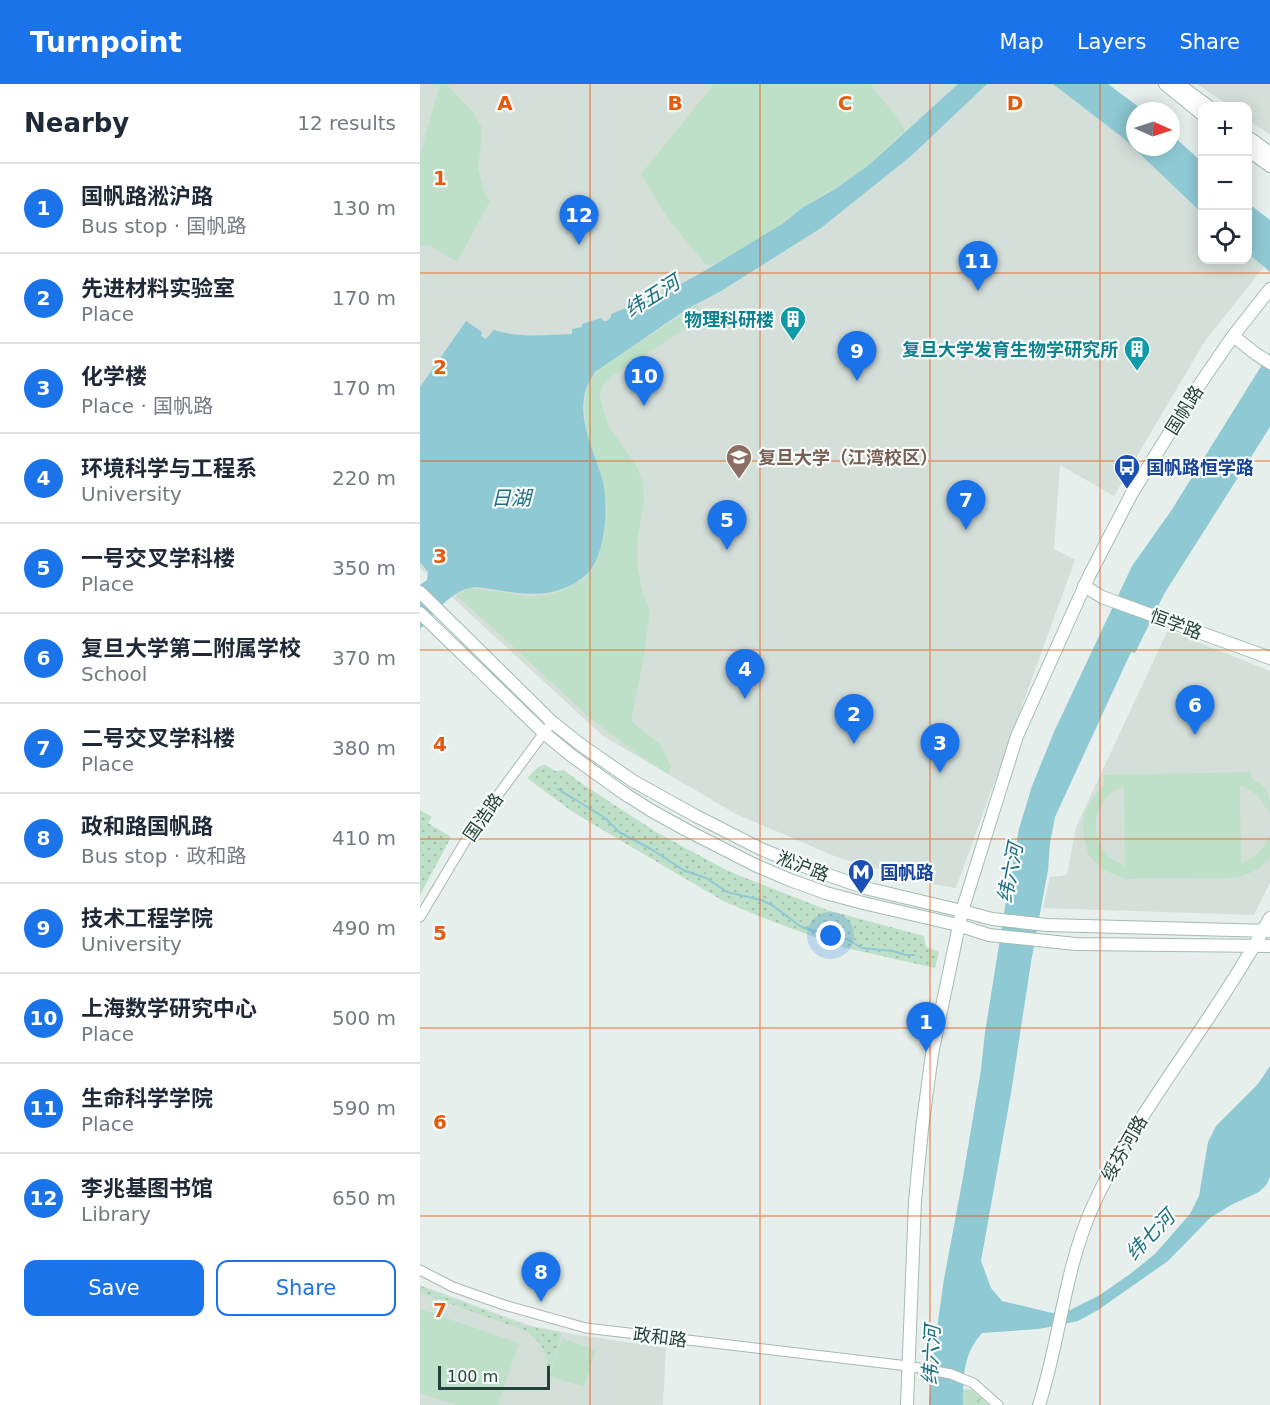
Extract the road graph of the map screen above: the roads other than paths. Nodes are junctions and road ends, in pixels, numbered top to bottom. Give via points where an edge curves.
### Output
1 (1165, 84) edge
2 (1178, 84) edge
3 (1203, 102) edge
4 (1198, 110) edge
5 (1252, 140) edge
6 (1252, 153) edge
7 (1270, 153) edge
8 (1270, 166) edge
9 (1270, 289) edge
10 (1233, 336) junction
11 (1268, 362) edge
12 (1084, 586) junction
13 (420, 592) edge
14 (420, 613) edge
15 (1270, 658) edge
16 (552, 722) junction
17 (544, 734) junction
18 (962, 910) junction
19 (420, 916) edge
20 (1270, 918) edge
21 (958, 925) junction
22 (1266, 931) edge
23 (1254, 945) junction
24 (1270, 946) edge
25 (420, 1270) edge
26 (908, 1366) junction
27 (907, 1405) edge
28 (998, 1405) edge
29 (1039, 1405) edge

1 - 4 main road
2 - 3 main road
5 - 7 main road
6 - 8 main road
9 - 10 main road, 国帆路
10 - 11 main road
10 - 12 main road, 国帆路 via 1132,493
12 - 15 main road, 恒学路 via 1102,597
12 - 18 main road, 国帆路 via 1017,736
13 - 16 main road, 淞沪路
14 - 17 main road, 淞沪路
16 - 17 street, 国浩路
16 - 18 main road, 淞沪路 via 633,781 761,849 865,888
17 - 19 street, 国浩路 via 472,830
17 - 21 main road, 淞沪路 via 643,805 755,865 826,893
18 - 21 main road, 国帆路
18 - 22 main road, 淞沪路 via 992,919 1047,925
20 - 22 main road, 绥芬河路
21 - 23 main road, 淞沪路 via 989,935 1077,944
21 - 26 main road, 国帆路 via 921,1129
22 - 23 main road, 绥芬河路
23 - 24 main road
23 - 29 main road, 绥芬河路 via 1110,1169 1080,1240
25 - 26 street, 政和路 via 504,1305 586,1328
26 - 27 main road, 国帆路
26 - 28 street, 政和路 via 951,1374 973,1383

